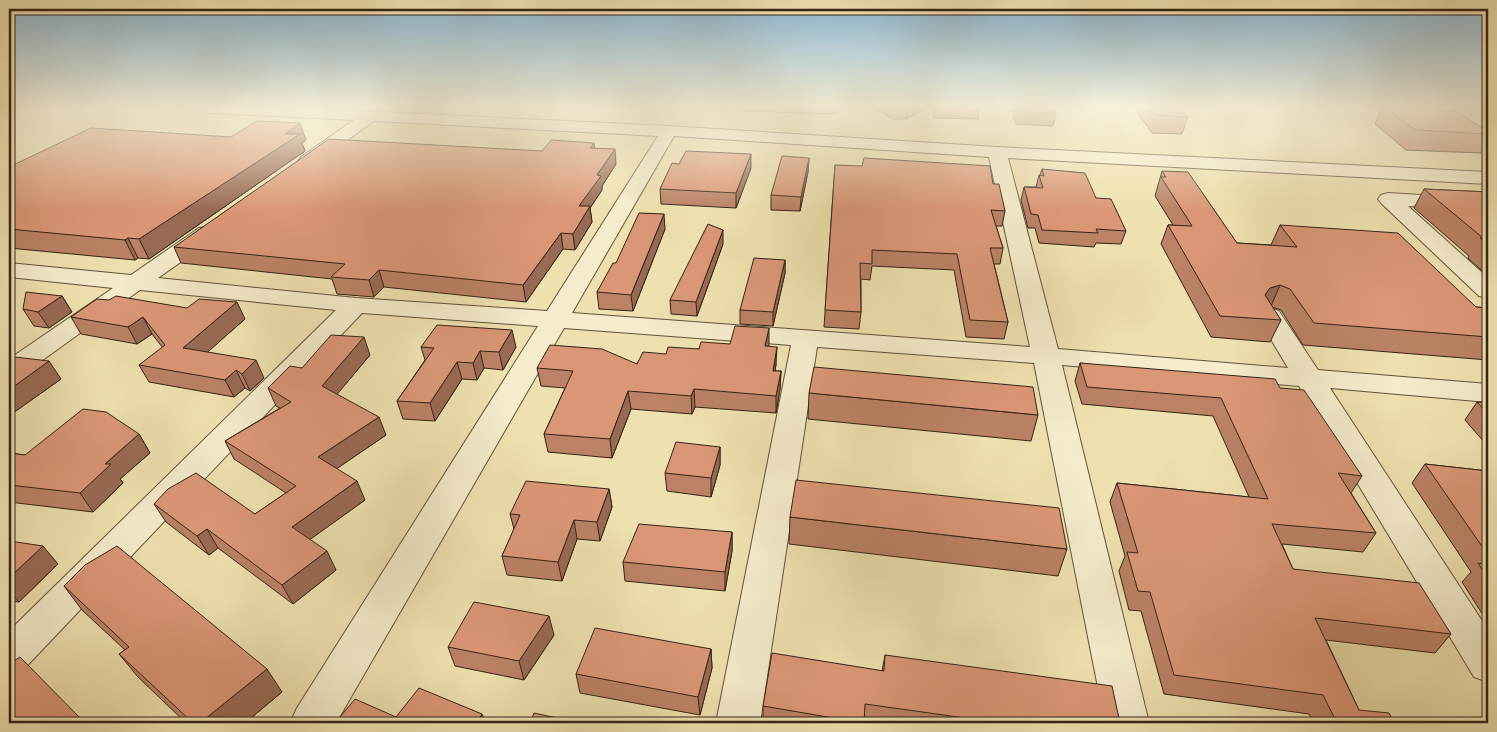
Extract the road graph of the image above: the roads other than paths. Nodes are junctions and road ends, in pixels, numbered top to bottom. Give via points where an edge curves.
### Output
1 (334, 142) edge
2 (662, 142) edge
3 (843, 142) edge
4 (997, 152) junction
5 (1344, 170) junction
6 (290, 174) edge
7 (1488, 178) edge
8 (1488, 204) edge
9 (225, 220) edge
10 (9, 270) edge
11 (136, 283) junction
12 (1488, 291) edge
13 (1488, 303) edge
14 (356, 305) junction
15 (1270, 316) edge
16 (555, 320) junction
17 (805, 339) junction
18 (1046, 356) junction
19 (9, 370) edge
20 (1308, 377) junction
21 (1488, 393) edge
22 (9, 657) edge
23 (1488, 664) edge
24 (312, 723) edge
25 (738, 723) edge
26 (1126, 723) edge

1 - 6 street
2 - 16 street
3 - 4 street
4 - 5 street
4 - 18 street
5 - 7 street
5 - 13 street
8 - 12 street via 1388,199
9 - 11 street
10 - 11 street
11 - 14 street
11 - 19 street
14 - 16 street
14 - 22 street
15 - 20 street
16 - 17 street
16 - 24 street
17 - 18 street
17 - 25 street
18 - 20 street
18 - 26 street
20 - 21 street
20 - 23 street

